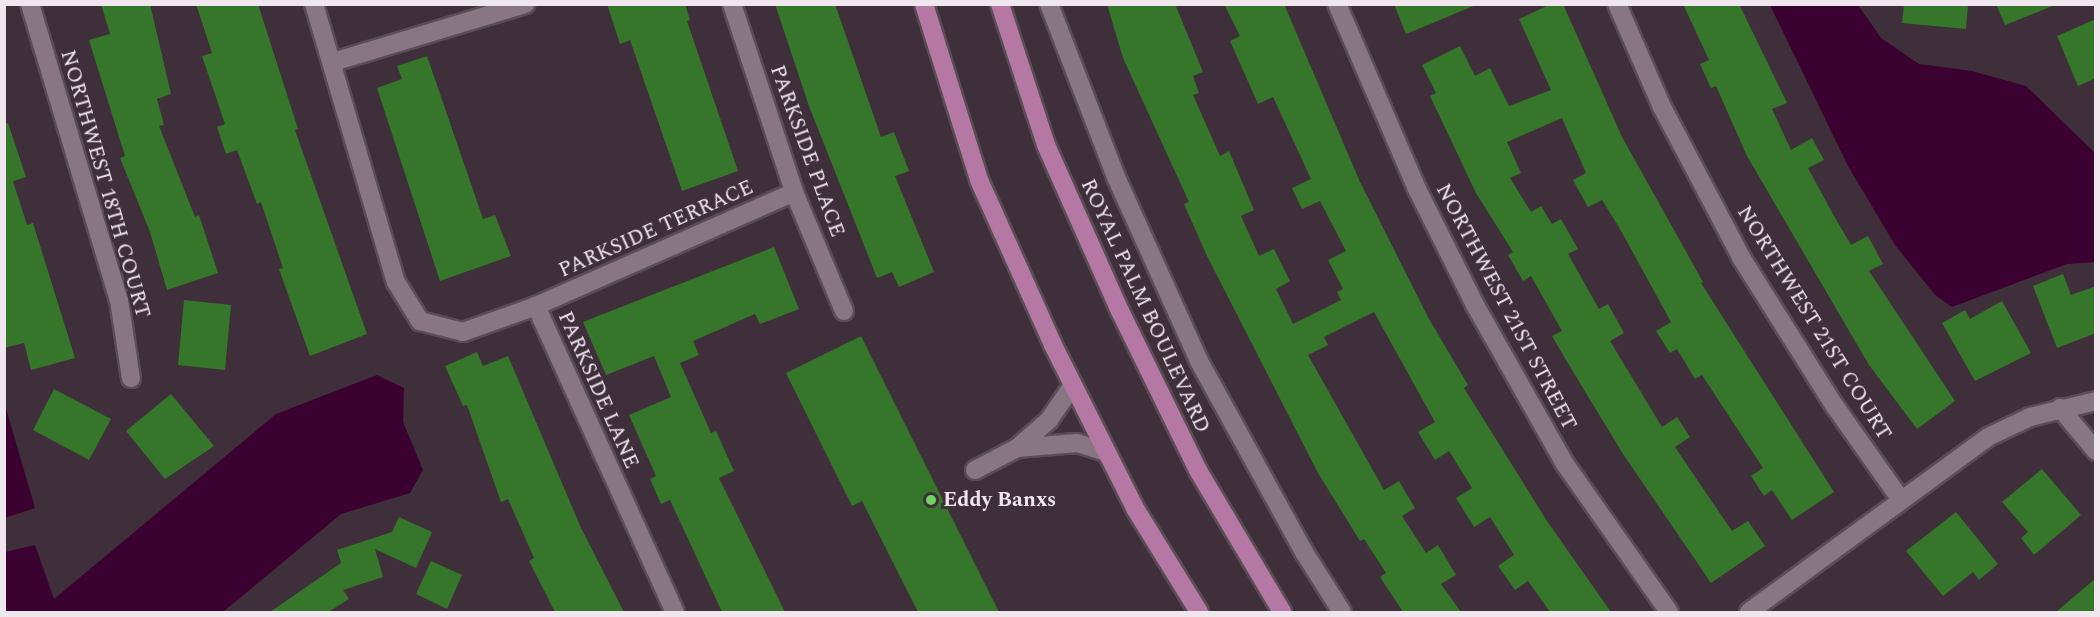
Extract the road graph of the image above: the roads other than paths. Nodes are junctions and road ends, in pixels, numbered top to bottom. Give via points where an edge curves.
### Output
1 (30, 4) edge
2 (314, 4) edge
3 (525, 4) edge
4 (732, 4) edge
5 (924, 4) edge
6 (1000, 4) edge
7 (1049, 4) edge
8 (1337, 4) edge
9 (1617, 4) edge
10 (333, 62) junction
11 (794, 192) junction
12 (536, 306) junction
13 (844, 311) dead end
14 (131, 378) dead end
15 (1073, 385) junction
16 (2096, 401) edge
17 (2060, 408) junction
18 (1017, 448) junction
19 (2096, 451) edge
20 (1107, 452) junction
21 (975, 470) dead end
22 (1901, 500) junction
23 (675, 612) edge
24 (1199, 612) edge
25 (1282, 612) edge
26 (1342, 612) edge
27 (1669, 612) edge
28 (1749, 612) edge

1 - 14 street, NORTHWEST 18TH COURT via 119,300
2 - 10 street, PARKSIDE LANE
3 - 10 street
4 - 11 street, PARKSIDE PLACE
5 - 15 main road via 979,180
6 - 25 main road, ROYAL PALM BOULEVARD via 1046,145 1120,311 1199,472
7 - 26 street via 1116,177 1199,361 1304,552
8 - 27 street, NORTHWEST 21ST STREET via 1417,189 1475,305 1565,464
9 - 22 street, NORTHWEST 21ST COURT via 1662,107 1743,259 1834,405
10 - 12 street, PARKSIDE LANE via 396,282 420,321 463,332
11 - 12 street, PARKSIDE TERRACE
11 - 13 street, PARKSIDE PLACE
12 - 23 street, PARKSIDE LANE
15 - 18 street via 1048,420
15 - 20 main road
16 - 17 street
17 - 19 street
17 - 22 street via 1988,437
18 - 20 street via 1077,443
18 - 21 street
20 - 24 main road via 1136,510
22 - 28 street

